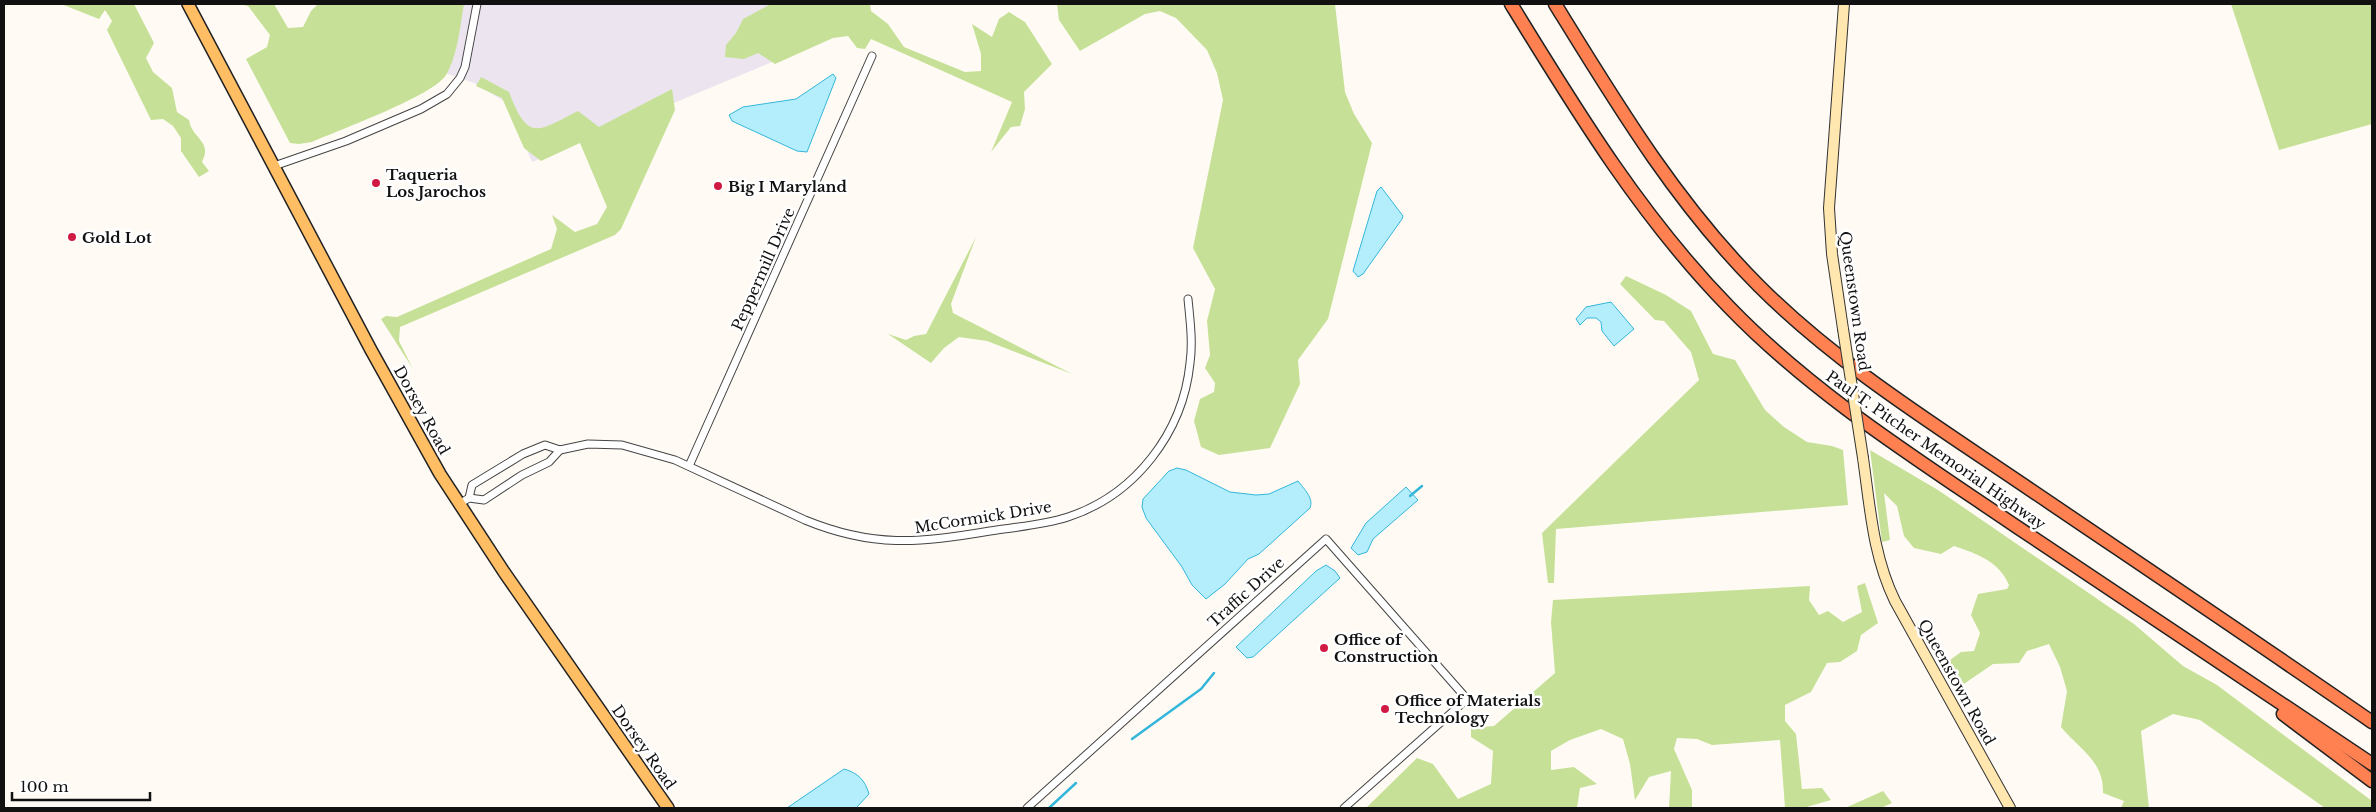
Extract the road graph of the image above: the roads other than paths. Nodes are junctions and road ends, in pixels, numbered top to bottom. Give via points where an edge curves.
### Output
1 (188, 4) edge
2 (477, 4) edge
3 (1511, 4) edge
4 (1555, 4) edge
5 (1844, 4) edge
6 (872, 56) dead end
7 (274, 166) junction
8 (1188, 299) dead end
9 (560, 450) junction
10 (689, 466) junction
11 (464, 501) junction
12 (2150, 616) junction
13 (2300, 672) junction
14 (2372, 717) edge
15 (2372, 722) edge
16 (2372, 764) edge
17 (2372, 781) edge
18 (668, 808) edge
19 (1027, 808) edge
20 (1344, 808) edge
21 (2010, 808) edge

1 - 7 main road, Dorsey Road
2 - 7 street via 466,66 447,94 421,109 346,141
3 - 12 highway, Paul T. Pitcher Memorial Highway via 1582,120 1626,184 1692,267 1748,326 1817,386 1871,427
4 - 13 highway, Paul T. Pitcher Memorial Highway via 1630,124 1690,208 1760,286 1805,328 1892,396
5 - 21 street, Queenstown Road, bridge via 1830,208 1832,254 1877,550 1884,577 1899,608
6 - 10 street, Peppermill Drive
7 - 11 main road, Dorsey Road via 391,388
8 - 10 street, McCormick Drive via 1192,348 1188,378 1165,439 1145,467 1119,490 1069,517 931,541 862,538 826,529
9 - 10 street, McCormick Drive via 588,444 622,446 658,454
9 - 11 street, McCormick Drive via 549,462 484,500
9 - 11 street, McCormick Drive via 545,445 523,454 472,485
11 - 18 main road, Dorsey Road
12 - 16 highway, Paul T. Pitcher Memorial Highway
12 - 17 highway
13 - 14 highway
13 - 15 highway, Paul T. Pitcher Memorial Highway
19 - 20 street, Traffic Drive via 1326,539 1467,699

